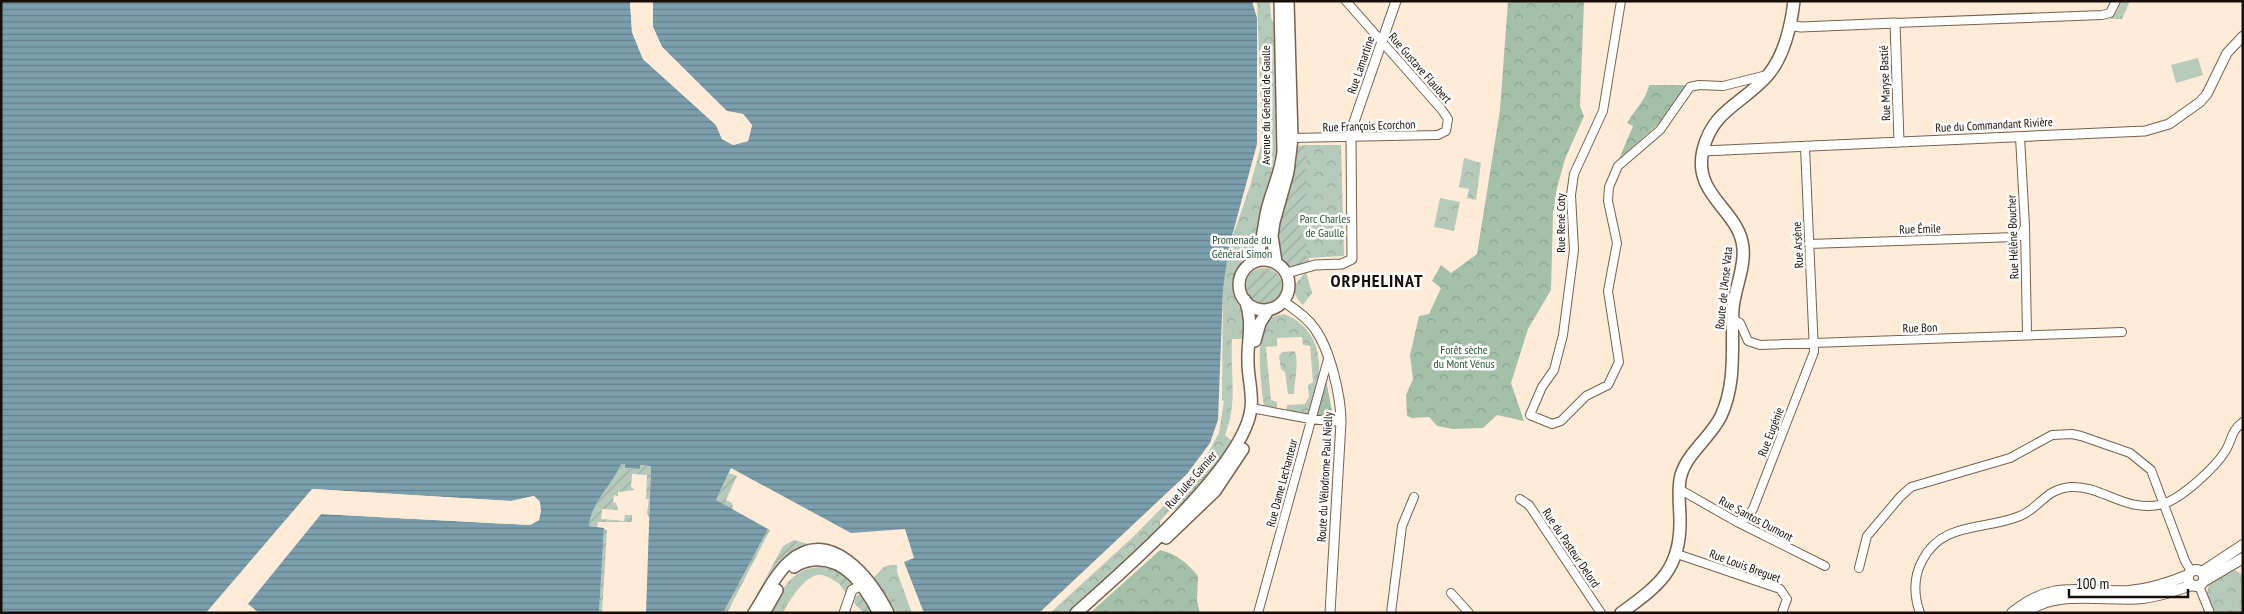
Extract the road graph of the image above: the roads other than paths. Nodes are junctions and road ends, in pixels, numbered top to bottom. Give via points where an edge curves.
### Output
1 (1346, 1) edge
2 (1396, 1) edge
3 (1621, 1) edge
4 (1794, 1) edge
5 (2116, 1) edge
6 (1286, 2) edge
7 (1895, 23) junction
8 (1789, 25) junction
9 (2243, 36) edge
10 (1383, 42) junction
11 (1768, 75) junction
12 (1446, 131) joint
13 (1292, 138) junction
14 (1351, 138) junction
15 (2020, 138) junction
16 (1899, 142) junction
17 (1805, 147) junction
18 (1702, 151) junction
19 (2025, 226) junction
20 (1809, 244) junction
21 (1276, 262) junction
22 (1252, 263) junction
23 (1287, 274) junction
24 (1245, 300) junction
25 (1283, 301) junction
26 (1269, 309) junction
27 (1733, 319) junction
28 (2122, 332) dead end
29 (2027, 335) junction
30 (1814, 343) junction
31 (1328, 359) junction
32 (1252, 411) junction
33 (1310, 419) junction
34 (1341, 422) junction
35 (2243, 422) edge
36 (1222, 468) junction
37 (1679, 489) junction
38 (1215, 491) junction
39 (1414, 497) dead end
40 (1520, 499) dead end
41 (2164, 504) junction
42 (1737, 522) junction
43 (2243, 545) edge
44 (1677, 554) junction
45 (2243, 558) edge
46 (1824, 566) dead end
47 (1858, 568) dead end
48 (2189, 573) junction
49 (2199, 581) junction
50 (865, 583) junction
51 (1451, 593) dead end
52 (883, 610) edge
53 (754, 613) edge
54 (764, 613) edge
55 (844, 613) edge
56 (1076, 613) edge
57 (1086, 613) edge
58 (1258, 613) edge
59 (1330, 613) edge
60 (1391, 613) edge
61 (1469, 613) edge
62 (1601, 613) edge
63 (1621, 613) edge
64 (1782, 613) edge
65 (1920, 613) edge
66 (2012, 613) edge
67 (2026, 613) edge
68 (2210, 613) edge

1 - 10 street, Rue Gustave Flaubert
2 - 10 street, Rue Lamartine
3 - 11 street, Rue René Coty via 1603,111 1574,174 1571,195 1574,250 1563,335 1554,370 1542,387 1530,415 1552,424 1561,421 1586,396 1608,385 1619,362 1608,291 1617,243 1608,202 1609,187 1618,166 1660,130 1690,87 1723,86
4 - 8 main road, Route de l'Anse Vata
5 - 7 street via 2110,13 2102,15
6 - 13 main road, Avenue du Général de Gaulle
6 - 22 main road, Avenue du Général de Gaulle via 1281,168 1266,215 1261,250
7 - 8 street
7 - 16 street, Rue Maryse Bastié
8 - 11 main road, Route de l'Anse Vata via 1782,51
9 - 15 street, Rue du Commandant Rivière via 2227,53 2203,98 2191,111 2169,124 2145,132
10 - 12 street, Rue Gustave Flaubert via 1442,110 1448,119
10 - 14 street, Rue Lamartine
11 - 18 main road, Route de l'Anse Vata via 1722,113 1709,131
12 - 14 street, Rue François Ecorchon via 1438,135
13 - 14 street, Rue François Ecorchon
13 - 21 main road, Avenue du Général de Gaulle via 1288,172 1272,236
14 - 23 street, Rue Lamartine via 1352,259 1342,264 1315,265
15 - 16 street, Rue du Commandant Rivière
15 - 19 street, Rue Hélène Boucher
16 - 17 street, Rue du Commandant Rivière
17 - 18 street, Rue du Commandant Rivière
17 - 20 street, Rue Arsène
18 - 27 main road, Route de l'Anse Vata via 1701,171 1710,194 1734,225 1743,248
19 - 20 street, Rue Émile via 2021,235 2016,237
19 - 29 street, Rue Hélène Boucher
20 - 30 street, Rue Arsène
21 - 22 main road
21 - 23 main road
22 - 24 main road via 1246,267 1240,280
23 - 25 main road via 1289,288
24 - 26 main road via 1255,308
24 - 32 main road, Rue Jules Garnier via 1250,313 1248,363
25 - 26 main road
25 - 31 street, Route du Vélodrome Paul Nielly via 1315,330
26 - 32 main road, Rue Jules Garnier via 1256,334 1254,360 1258,382
27 - 30 street, Rue Bon via 1740,323 1745,337 1755,345
27 - 37 main road, Route de l'Anse Vata via 1727,400 1710,435 1686,464
28 - 29 street, Rue Bon
29 - 30 street, Rue Bon
30 - 42 street, Rue Eugénie via 1813,356 1753,509 1746,518
31 - 33 street, Rue Dame Lechanteur
31 - 34 street, Route du Vélodrome Paul Nielly via 1340,401
32 - 33 street
32 - 36 main road, Rue Jules Garnier
32 - 38 main road, Rue Jules Garnier via 1243,440 1247,442
33 - 34 street
33 - 58 street, Rue Dame Lechanteur
34 - 59 street, Route du Vélodrome Paul Nielly
35 - 41 street via 2232,431 2226,450 2210,470
36 - 38 main road via 1221,476 1214,484
36 - 56 main road, Rue Jules Garnier via 1174,520
37 - 42 street, Rue Santos Dumont
37 - 44 main road, Route de l'Anse Vata
38 - 57 main road, Rue Jules Garnier
39 - 60 street via 1402,526
40 - 62 street, Rue du Pasteur Delord via 1529,505
41 - 47 street via 2151,470 2139,458 2081,436 2052,436 2010,458 1912,487 1867,536
41 - 48 street
41 - 65 street via 2132,505 2088,490 2073,487 2056,489 2022,515 1950,534 1928,548 1918,569 1915,589
42 - 46 street, Rue Santos Dumont
43 - 49 main road
44 - 63 main road, Route de l'Anse Vata via 1664,579
44 - 64 street, Rue Louis Breguet via 1780,589 1787,598
45 - 49 main road
48 - 49 main road via 2188,581
48 - 49 main road via 2196,569
48 - 66 main road via 2161,586 2128,591 2060,590 2035,596
49 - 67 main road via 2144,598 2054,600
49 - 68 street
50 - 52 main road
50 - 53 main road via 851,562 837,553 814,550 790,561
50 - 54 main road via 840,561 807,561 796,565 786,576
50 - 55 street via 852,590
51 - 61 street

